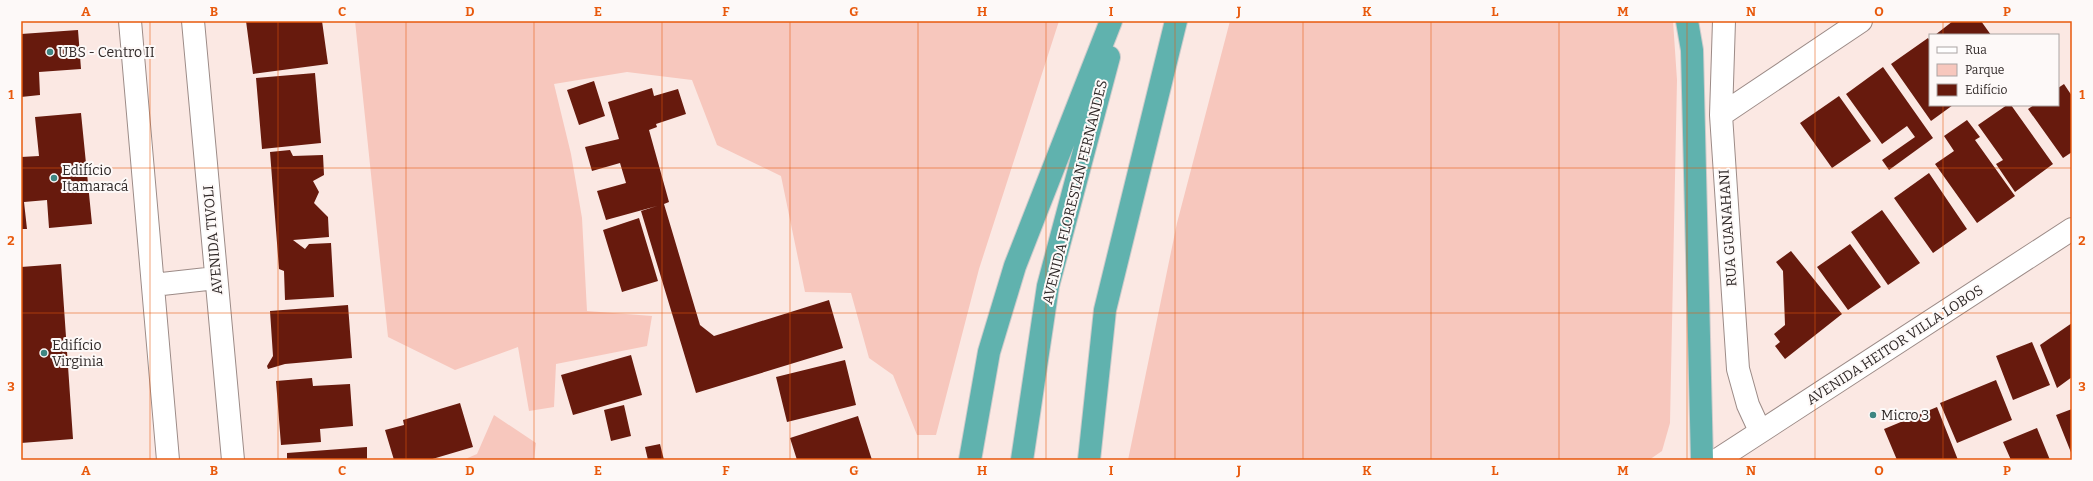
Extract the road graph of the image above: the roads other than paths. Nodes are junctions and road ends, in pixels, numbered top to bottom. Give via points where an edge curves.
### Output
1 (130, 21) edge
2 (193, 21) edge
3 (1111, 21) edge
4 (1119, 21) edge
5 (1687, 21) edge
6 (1724, 21) edge
7 (1861, 21) edge
8 (1176, 26) edge
9 (1721, 115) junction
10 (2072, 229) edge
11 (216, 278) junction
12 (153, 285) junction
13 (1760, 431) junction
14 (168, 460) edge
15 (233, 460) edge
16 (970, 460) edge
17 (1022, 460) edge
18 (1089, 460) edge
19 (1702, 460) edge
20 (1717, 460) edge

1 - 12 street
2 - 11 street, AVENIDA TIVOLI
3 - 16 highway via 1015,266 988,352
4 - 17 highway, AVENIDA FLORESTAN FERNANDES via 1048,286
5 - 19 highway via 1692,50
6 - 9 street, RUA GUANAHANI
7 - 9 street
8 - 18 highway via 1105,310
9 - 13 street, RUA GUANAHANI via 1738,369 1748,405
10 - 13 street, AVENIDA HEITOR VILLA LOBOS
11 - 12 street
11 - 15 street, AVENIDA TIVOLI
12 - 14 street
13 - 20 street, AVENIDA HEITOR VILLA LOBOS

